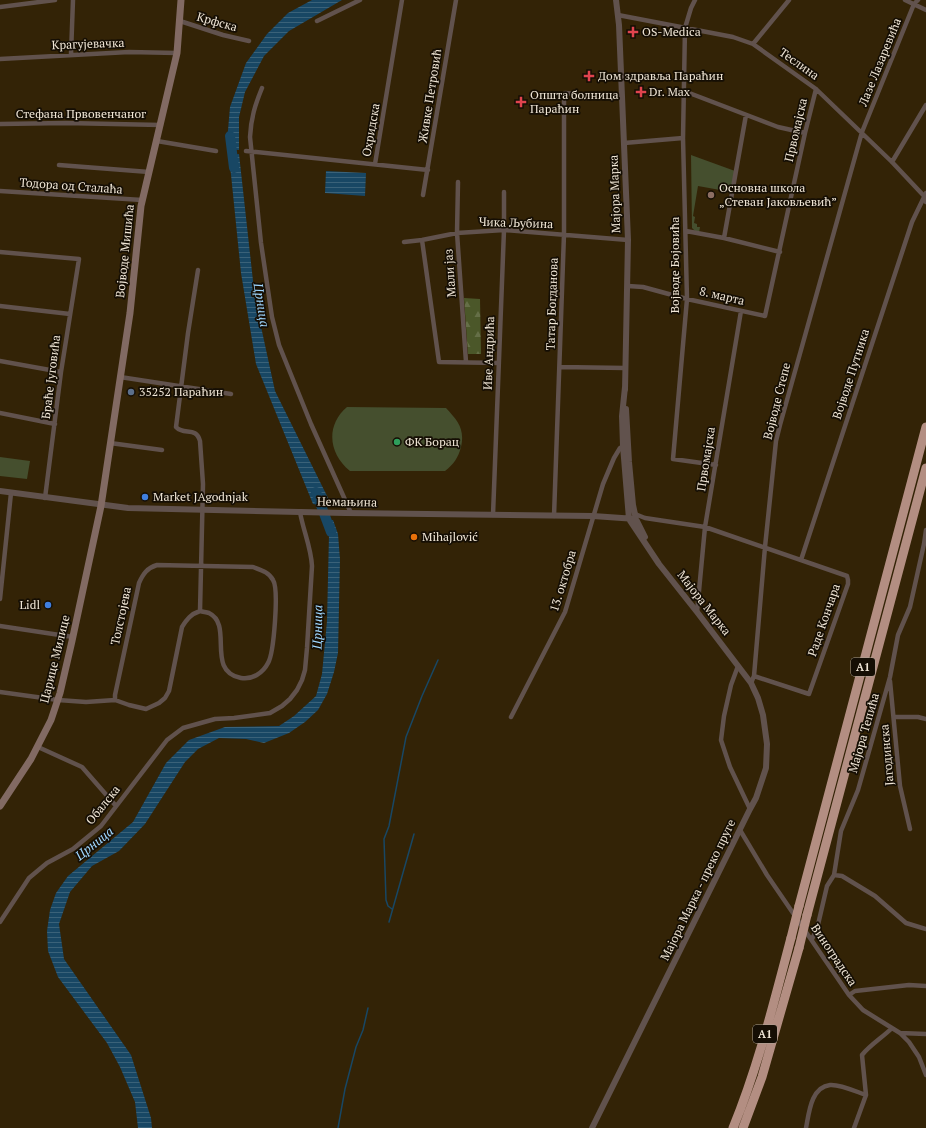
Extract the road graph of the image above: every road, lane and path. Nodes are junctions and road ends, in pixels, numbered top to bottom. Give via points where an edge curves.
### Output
1 (55, 0) edge
2 (73, 0) edge
3 (181, 0) edge
4 (360, 0) edge
5 (402, 0) edge
6 (456, 0) edge
7 (616, 0) edge
8 (695, 0) edge
9 (789, 0) edge
10 (905, 0) edge
11 (918, 0) edge
12 (914, 4) junction
13 (0, 7) edge
14 (926, 10) edge
15 (618, 15) junction
16 (180, 21) junction
17 (317, 21) dead end
18 (685, 28) junction
19 (249, 41) dead end
20 (753, 44) junction
21 (178, 53) junction
22 (70, 54) junction
23 (0, 59) edge
24 (262, 88) dead end
25 (816, 89) junction
26 (684, 91) junction
27 (622, 98) junction
28 (926, 105) edge
29 (746, 116) junction
30 (0, 124) edge
31 (161, 125) junction
32 (862, 132) junction
33 (805, 134) junction
34 (683, 138) junction
35 (157, 141) junction
36 (624, 143) junction
37 (216, 151) dead end
38 (249, 151) junction
39 (892, 162) junction
40 (59, 164) dead end
41 (376, 164) junction
42 (428, 170) junction
43 (149, 172) junction
44 (458, 182) dead end
45 (0, 191) edge
46 (504, 192) dead end
47 (423, 195) dead end
48 (925, 195) edge
49 (142, 200) junction
50 (926, 202) edge
51 (504, 230) junction
52 (686, 231) junction
53 (457, 233) junction
54 (564, 234) junction
55 (724, 238) junction
56 (422, 240) junction
57 (628, 240) junction
58 (404, 242) dead end
59 (0, 252) edge
60 (780, 252) junction
61 (198, 270) dead end
62 (628, 286) junction
63 (687, 299) junction
64 (0, 306) edge
65 (741, 311) junction
66 (70, 314) junction
67 (766, 316) joint
68 (0, 361) edge
69 (466, 362) junction
70 (499, 363) junction
71 (560, 367) junction
72 (625, 368) junction
73 (61, 372) junction
74 (120, 377) junction
75 (181, 386) junction
76 (625, 387) junction
77 (231, 394) dead end
78 (0, 413) edge
79 (56, 424) junction
80 (926, 427) edge
81 (110, 443) junction
82 (623, 446) junction
83 (162, 450) dead end
84 (716, 465) junction
85 (926, 468) edge
86 (0, 491) edge
87 (11, 493) junction
88 (45, 498) junction
89 (101, 506) junction
90 (203, 509) junction
91 (302, 512) junction
92 (348, 513) junction
93 (493, 515) junction
94 (554, 516) junction
95 (593, 516) junction
96 (632, 516) junction
97 (705, 526) junction
98 (926, 531) edge
99 (764, 547) junction
100 (801, 560) junction
101 (202, 565) junction
102 (0, 599) edge
103 (200, 611) junction
104 (697, 612) junction
105 (0, 626) edge
106 (73, 637) junction
107 (731, 656) joint
108 (738, 666) junction
109 (754, 676) junction
110 (890, 677) junction
111 (751, 683) junction
112 (0, 692) edge
113 (58, 700) junction
114 (115, 700) junction
115 (511, 717) dead end
116 (894, 717) junction
117 (926, 719) edge
118 (38, 747) junction
119 (0, 806) edge
120 (116, 806) junction
121 (750, 809) junction
122 (740, 830) junction
123 (910, 830) dead end
124 (834, 875) junction
125 (0, 922) edge
126 (926, 929) edge
127 (812, 939) junction
128 (926, 986) edge
129 (849, 995) junction
130 (892, 1028) junction
131 (900, 1033) junction
132 (926, 1034) edge
133 (926, 1075) edge
134 (866, 1095) junction
135 (592, 1128) edge
136 (733, 1128) edge
137 (743, 1128) edge
138 (806, 1128) edge
139 (854, 1128) edge

1 - 13 street
2 - 22 street
3 - 16 main road, Војводе Мишића
4 - 17 street
5 - 41 street, Охридска
6 - 42 street, Живке Петровић
7 - 15 street, Мајора Марка
8 - 18 street, Војводе Бојовића
9 - 20 street
10 - 12 street
11 - 12 street, Лазе Лазаревића
12 - 14 street
12 - 32 street, Лазе Лазаревића
15 - 18 street, Теслина
15 - 27 street, Мајора Марка
16 - 19 street, Крфска
16 - 21 main road, Војводе Мишића
18 - 20 street, Теслина via 733,37
18 - 26 street, Војводе Бојовића
20 - 25 street, Теслина
21 - 22 street, Крагујевачка
21 - 31 main road, Војводе Мишића
22 - 23 street, Крагујевачка
24 - 38 street via 254,108
25 - 32 street, Теслина
25 - 33 street, Првомајска
26 - 29 street
26 - 34 street, Војводе Бојовића
27 - 36 street, Мајора Марка
27 - 54 street, Татар Богданова via 565,93
28 - 39 street
29 - 33 street
29 - 55 street
30 - 31 street, Стефана Првовенчаног
31 - 35 main road, Војводе Мишића
32 - 39 street, Теслина
32 - 99 street, Војводе Степе via 776,441
33 - 60 street, Првомајска
34 - 36 street
34 - 52 street, Војводе Бојовића
35 - 37 street
35 - 43 main road, Војводе Мишића
36 - 57 street, Мајора Марка
38 - 41 street, Охридска
38 - 92 street via 272,317 279,344
39 - 48 street, Теслина
40 - 43 street
41 - 42 street
42 - 47 street, Живке Петровић
43 - 49 main road, Војводе Мишића
44 - 53 street, Мали јаз
45 - 49 street, Тодора од Сталаћа
46 - 51 street, Иве Андрића
48 - 50 street, Теслина
48 - 100 street, Војводе Путника via 912,222
49 - 74 main road, Војводе Мишића via 130,313
51 - 53 street, Чика Љубина
51 - 54 street, Чика Љубина
51 - 70 street, Иве Андрића
52 - 55 street
52 - 63 street, Војводе Бојовића
53 - 56 street, Чика Љубина
53 - 69 street, Мали јаз
54 - 57 street, Чика Љубина
54 - 71 street, Татар Богданова
55 - 60 street
56 - 58 street, Чика Љубина
56 - 69 street via 438,360 441,363
57 - 62 street, Мајора Марка
59 - 66 street, Браће Југовића via 79,259
60 - 67 street, Првомајска
61 - 75 street
62 - 63 street, 8. марта via 643,286
62 - 72 street, Мајора Марка
63 - 65 street, 8. марта
63 - 84 street, Војводе Бојовића via 673,459
64 - 66 street
65 - 67 street, 8. марта
65 - 84 street, Првомајска
66 - 73 street, Браће Југовића
68 - 73 street
69 - 70 street
70 - 93 street, Иве Андрића
71 - 72 street
71 - 94 street, Татар Богданова
72 - 76 street, Мајора Марка
73 - 79 street, Браће Југовића
74 - 75 street
74 - 81 main road, Војводе Мишића
75 - 77 street
75 - 90 street via 176,427 199,435
76 - 82 street, Мајора Марка via 622,416
76 - 96 street, Мајора Марка
78 - 79 street
79 - 88 street, Браће Југовића
80 - 136 highway, A1, bridge via 764,1038
81 - 83 street
81 - 89 main road, Војводе Мишића
82 - 95 street, 13. октобра via 614,458
82 - 96 street, Мајора Марка
84 - 97 street, Првомајска
85 - 137 highway, A1, bridge via 799,948 762,1077
86 - 87 street, Немањина
87 - 88 street, Немањина
87 - 102 street
88 - 89 street, Немањина
89 - 90 street, Немањина
89 - 106 main road, Царице Милице
90 - 91 street, Немањина
90 - 101 street
91 - 92 street, Немањина
91 - 120 street, Обалска via 312,566 305,670 297,690 282,706 270,713 215,719 183,728 167,740
92 - 93 street, Немањина
93 - 94 street, Немањина
94 - 95 street, Немањина
95 - 96 street, Немањина
95 - 115 street, 13. октобра via 564,612
96 - 97 street
96 - 104 street, Мајора Марка via 659,564
97 - 99 street
97 - 104 street, Првомајска
98 - 110 street, Мајора Тепића via 910,607 898,636
99 - 100 street
99 - 109 street, Војводе Степе
100 - 109 street, Раде Кончара via 847,576 848,580 809,694
101 - 103 street
101 - 103 street, Толстојева via 253,567 269,574 274,581 276,599 269,663 253,677 233,676 223,664 220,652 220,626 209,613
101 - 114 street, Толстојева via 157,565 142,575
103 - 114 street via 186,619 182,627 169,691 165,698 146,709
104 - 107 street, Мајора Марка
105 - 106 street
106 - 113 main road, Царице Милице
107 - 108 street, Мајора Марка - преко пруге
108 - 111 street, Мајора Марка - преко пруге
108 - 121 street via 730,685 721,740 730,767
109 - 111 street, Војводе Степе
110 - 116 street, Јагодинска
110 - 124 street, Мајора Тепића via 858,790 841,831
111 - 121 street, Мајора Марка - преко пруге via 763,715 768,744 766,768
112 - 113 street
113 - 114 street
113 - 118 main road, Царице Милице
116 - 117 street
116 - 123 street, Јагодинска via 900,786
118 - 119 main road, Царице Милице
118 - 120 street via 82,767
120 - 125 street, Обалска via 95,831 73,849 46,863 29,878
121 - 122 street, Мајора Марка - преко пруге
122 - 127 street, Виноградска
122 - 135 street, Мајора Марка - преко пруге
124 - 126 street via 842,876 875,896 906,923
124 - 127 street, Мајора Тепића via 827,886
127 - 129 street, Виноградска
128 - 129 street via 909,985 855,991
129 - 130 street, Виноградска via 863,1010
130 - 131 street, Виноградска
130 - 134 street via 862,1055
131 - 132 street
131 - 133 street, Виноградска via 919,1057
134 - 138 street via 830,1085 823,1088 815,1094
134 - 139 street

